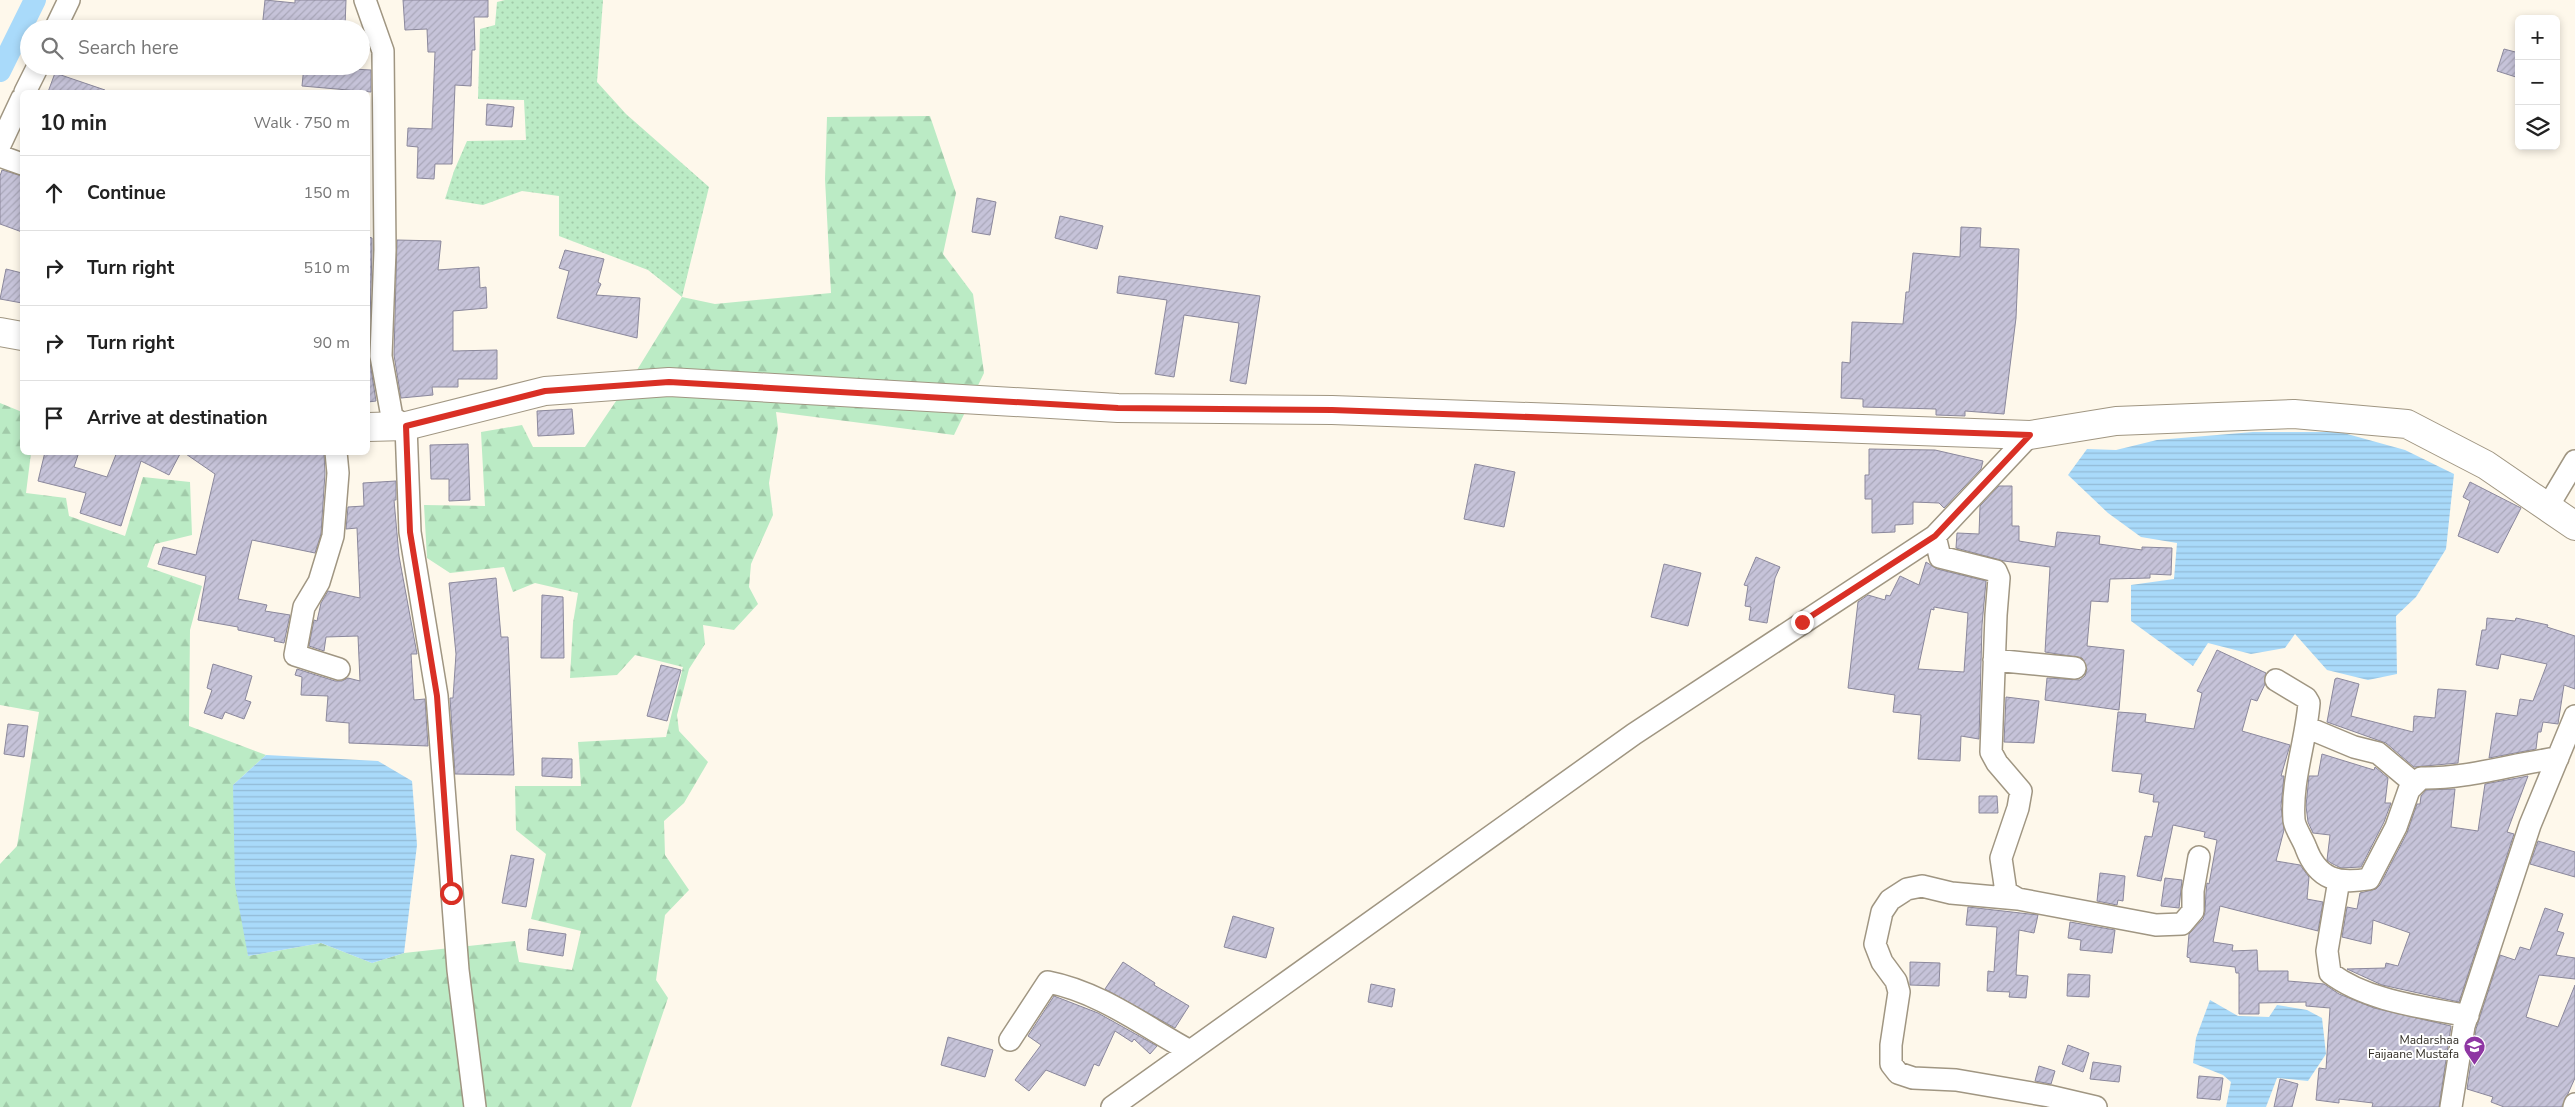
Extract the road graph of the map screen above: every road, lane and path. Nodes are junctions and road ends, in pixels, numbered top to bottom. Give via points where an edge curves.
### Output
1 (69, 0) edge
2 (365, 0) edge
3 (60, 20) edge
4 (34, 75) edge
5 (26, 90) edge
6 (20, 102) edge
7 (0, 145) edge
8 (0, 156) edge
9 (20, 163) edge
10 (0, 332) edge
11 (20, 336) edge
12 (370, 426) edge
13 (406, 426) junction
14 (2030, 435) junction
15 (336, 455) edge
16 (2575, 461) edge
17 (2548, 508) junction
18 (2575, 526) edge
19 (1935, 536) junction
20 (1994, 660) junction
21 (2075, 668) dead end
22 (339, 669) dead end
23 (2276, 680) dead end
24 (2575, 716) edge
25 (2306, 727) junction
26 (2558, 758) junction
27 (2415, 784) junction
28 (2199, 857) dead end
29 (2339, 880) junction
30 (2018, 898) junction
31 (2468, 1016) junction
32 (1010, 1040) dead end
33 (1190, 1051) junction
34 (475, 1107) edge
35 (1112, 1107) edge
36 (2096, 1107) edge
37 (2451, 1107) edge

1 - 3 street
2 - 13 street via 383,51 385,250 381,356 392,417
4 - 5 street
6 - 7 street
8 - 9 street
10 - 11 main road
12 - 13 main road
13 - 14 main road via 545,391 669,382 1118,408 1342,410
13 - 34 street via 410,532 437,696 458,970
14 - 17 main road via 2116,421 2294,414 2407,424 2486,465
14 - 19 street
15 - 22 street via 333,536 319,582 304,607 295,654
16 - 17 street
17 - 18 main road
19 - 20 street via 1940,556 1996,571 1999,578
19 - 33 street via 1634,734
20 - 21 street
20 - 30 street via 1991,752 2020,792 2018,808 2001,858 2006,892
23 - 25 street via 2306,698 2309,703
24 - 26 street
25 - 27 street via 2378,753
25 - 29 street via 2294,822 2312,865
26 - 27 street via 2522,762 2456,777 2421,778
26 - 31 street via 2530,825
27 - 29 street via 2409,790 2396,827 2369,879 2347,883
28 - 30 street via 2193,911 2182,924 2156,925
29 - 31 street via 2327,952 2330,973 2345,984 2384,997
30 - 36 street via 1951,894 1922,886 1907,889 1890,900 1882,912 1875,944 1899,992 1891,1064 1898,1073 1913,1078 1956,1080
31 - 37 street
32 - 33 street via 1048,982 1102,999
33 - 35 street

